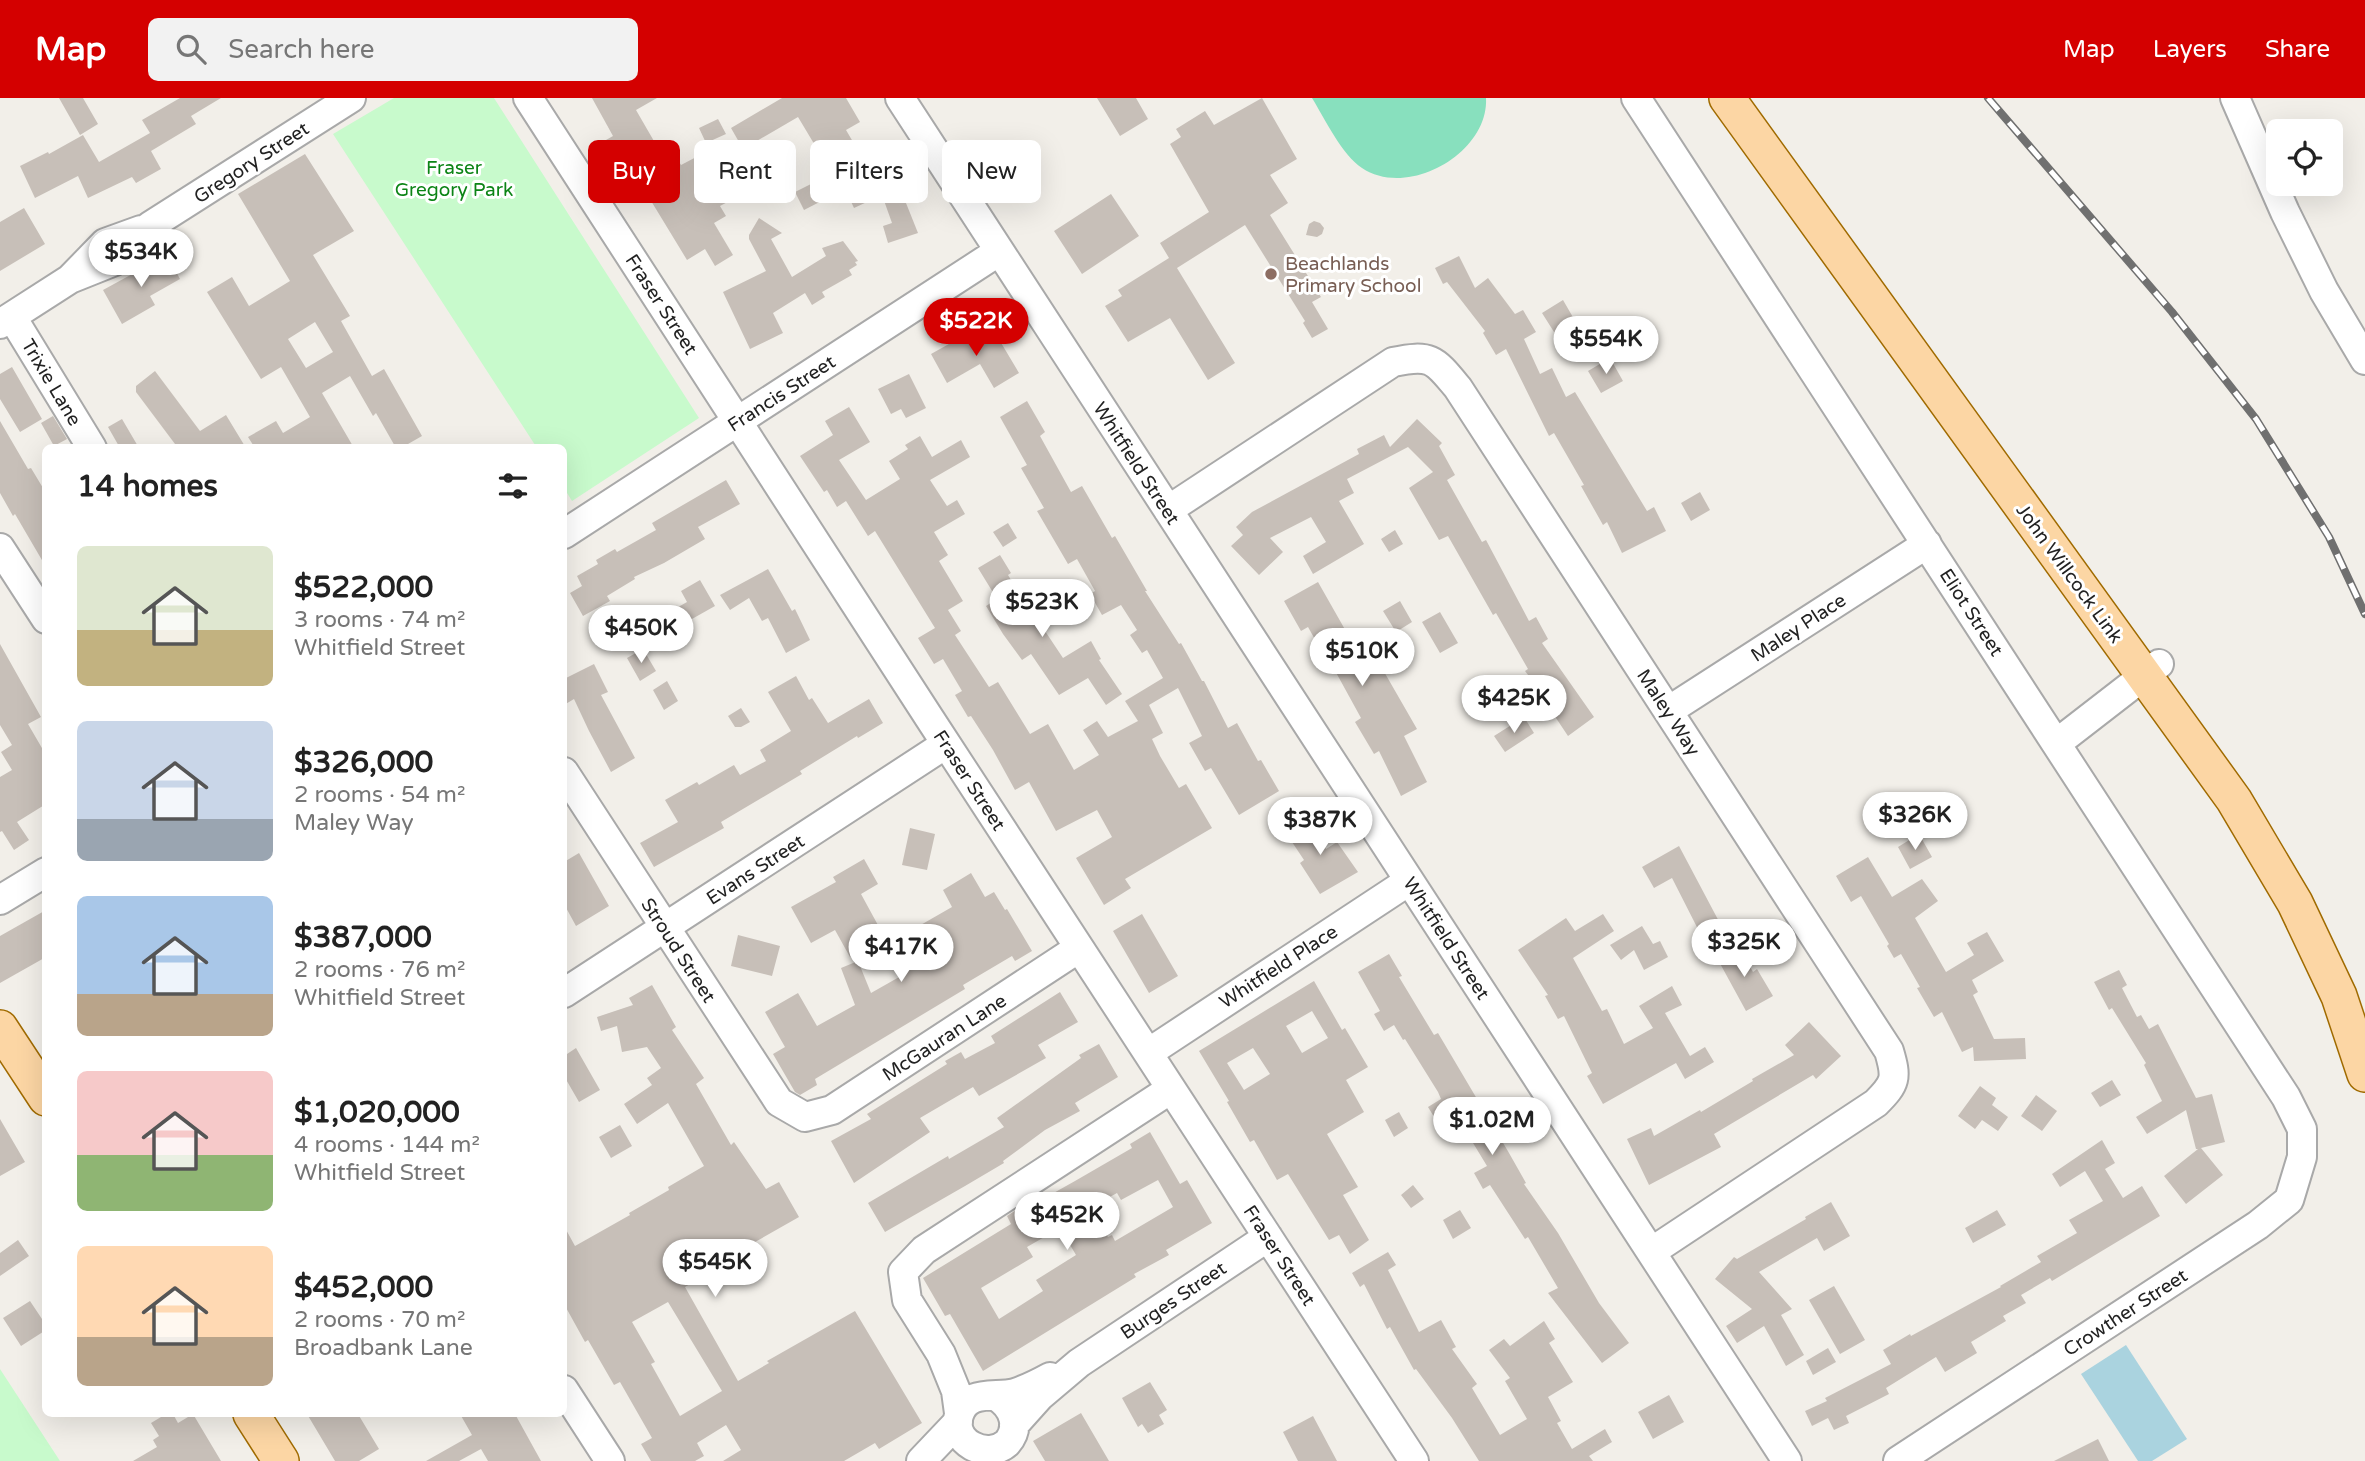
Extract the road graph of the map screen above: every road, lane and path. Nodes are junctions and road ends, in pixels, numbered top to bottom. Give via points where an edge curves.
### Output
1 (351, 98) edge
2 (528, 98) edge
3 (900, 98) edge
4 (1636, 98) edge
5 (1727, 98) edge
6 (1739, 98) edge
7 (2235, 98) edge
8 (998, 252) junction
9 (6, 321) edge
10 (2365, 360) edge
11 (737, 421) junction
12 (89, 444) edge
13 (1168, 510) junction
14 (567, 532) edge
15 (1927, 544) junction
16 (0, 548) edge
17 (42, 613) edge
18 (2152, 670) junction
19 (1668, 711) junction
20 (2057, 743) junction
21 (946, 744) junction
22 (567, 777) edge
23 (42, 875) edge
24 (1409, 881) junction
25 (1, 901) edge
26 (665, 928) junction
27 (1079, 948) junction
28 (567, 991) edge
29 (2365, 1025) edge
30 (0, 1028) edge
31 (1148, 1053) junction
32 (2365, 1074) edge
33 (1171, 1089) junction
34 (42, 1092) edge
35 (805, 1117) joint
36 (2302, 1129) joint
37 (1268, 1237) junction
38 (1651, 1252) junction
39 (941, 1354) junction
40 (1079, 1363) junction
41 (567, 1395) edge
42 (992, 1396) junction
43 (253, 1417) edge
44 (958, 1418) junction
45 (1013, 1429) junction
46 (986, 1454) edge
47 (281, 1461) edge
48 (610, 1461) edge
49 (921, 1461) edge
50 (932, 1461) edge
51 (1019, 1461) edge
52 (1414, 1461) edge
53 (1787, 1461) edge
54 (1898, 1461) edge

1 - 9 street, Gregory Street via 150,226 105,243 70,279
2 - 11 street, Fraser Street
3 - 8 street, Whitfield Street
4 - 15 street, Eliot Street
5 - 18 main road, John Willcock Link
6 - 18 main road, John Willcock Link via 1911,337 2034,492
7 - 10 street via 2324,291
8 - 11 street, Francis Street
8 - 13 street, Whitfield Street
9 - 12 street, Trixie Lane
11 - 14 street, Francis Street
11 - 21 street, Fraser Street
13 - 19 street, Maley Way via 1393,362 1419,357 1438,364
13 - 24 street, Whitfield Street
15 - 19 street, Maley Place
15 - 20 street, Eliot Street
16 - 17 street
18 - 20 street
18 - 29 main road, John Willcock Link via 2246,788 2331,940
18 - 32 main road, John Willcock Link via 2295,903 2339,996
19 - 38 street, Maley Way via 1889,1051 1896,1072 1892,1087 1876,1103
20 - 36 street, Eliot Street via 2286,1097
21 - 26 street, Evans Street
21 - 27 street, Fraser Street
22 - 26 street, Stroud Street
23 - 25 street
24 - 31 street, Whitfield Place
24 - 38 street, Whitfield Street
26 - 28 street, Evans Street
26 - 35 street, Stroud Street via 779,1102
27 - 31 street, Fraser Street
27 - 35 street, McGauran Lane via 832,1110
30 - 34 main road
31 - 33 street, Fraser Street
33 - 37 street, Fraser Street
33 - 39 street via 924,1250 903,1272 907,1300
36 - 54 street, Crowther Street via 2302,1157 2289,1200 2258,1225
37 - 40 street, Burges Street
37 - 52 street, Fraser Street
38 - 53 street, Whitfield Street
39 - 42 street
39 - 44 street via 956,1391
40 - 42 street, Burges Street via 1034,1386
40 - 45 street, Burges Street via 1040,1396
41 - 48 street
42 - 44 street via 970,1399
42 - 45 street via 1010,1409
43 - 47 main road
44 - 46 street via 962,1439
44 - 49 street
45 - 46 street via 1002,1447
45 - 51 street
46 - 50 street via 955,1453

